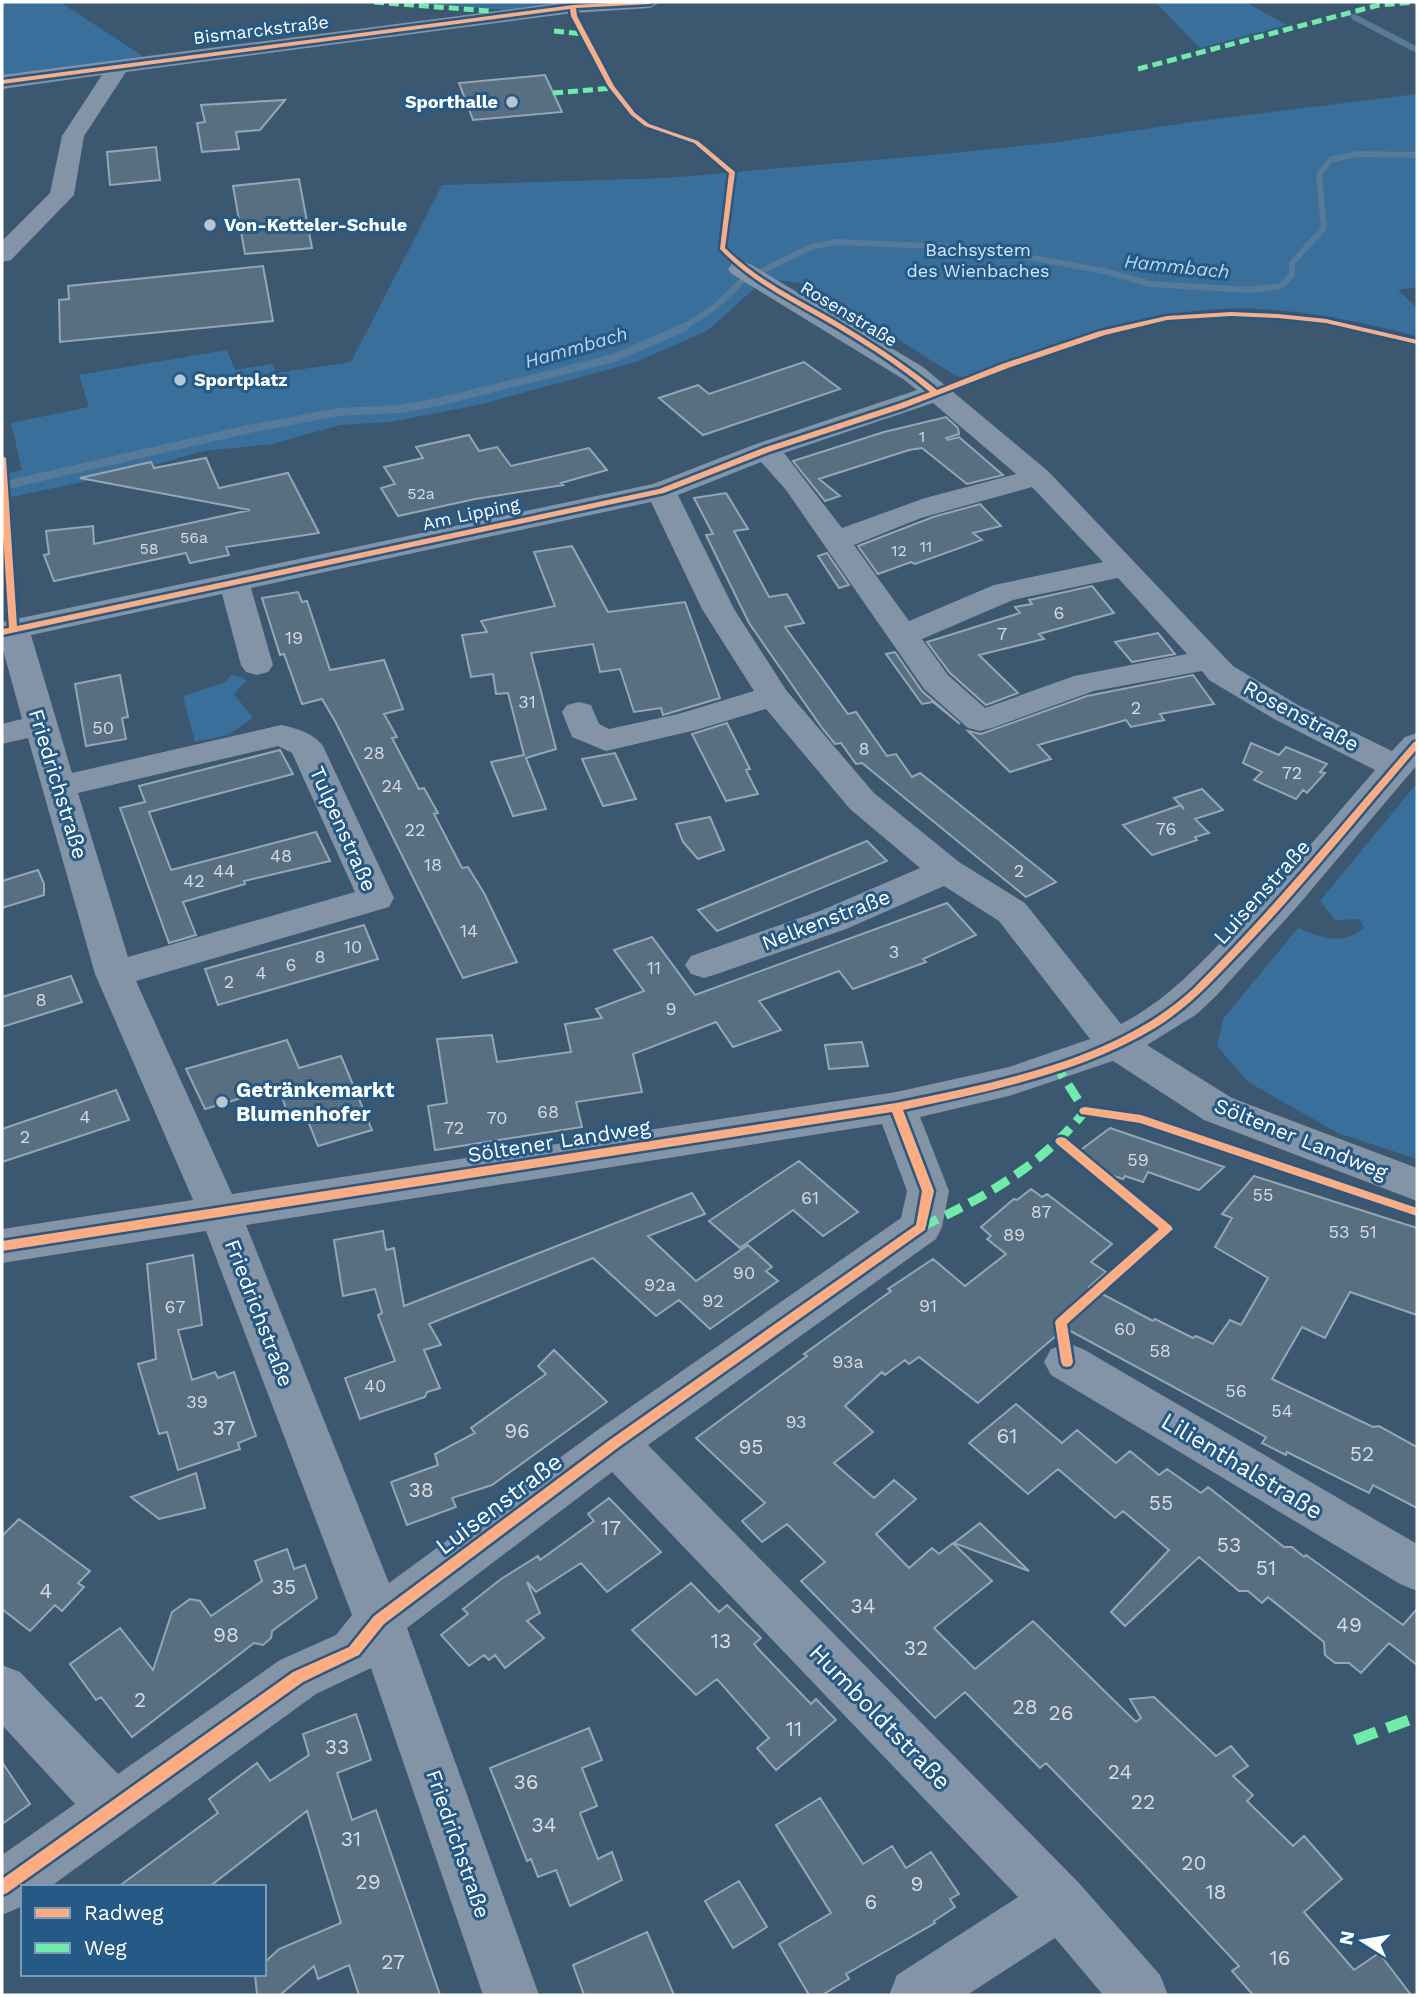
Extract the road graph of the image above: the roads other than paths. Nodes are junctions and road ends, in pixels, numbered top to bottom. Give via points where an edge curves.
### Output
1 (650, 2) edge
2 (119, 66) junction
3 (2, 82) edge
4 (2, 255) edge
5 (741, 269) dead end
6 (936, 393) junction
7 (766, 450) junction
8 (1038, 477) junction
9 (661, 491) junction
10 (837, 541) junction
11 (1125, 567) junction
12 (234, 582) junction
13 (7, 631) edge
14 (902, 636) junction
15 (1209, 660) junction
16 (257, 665) dead end
17 (773, 696) junction
18 (579, 712) dead end
19 (39, 725) junction
20 (2, 734) edge
21 (1407, 755) edge
22 (59, 787) junction
23 (946, 871) junction
24 (704, 965) dead end
25 (114, 974) junction
26 (1115, 1044) junction
27 (896, 1108) junction
28 (1417, 1185) edge
29 (220, 1213) junction
30 (2, 1246) edge
31 (1068, 1362) dead end
32 (615, 1443) junction
33 (1417, 1569) edge
34 (379, 1620) junction
35 (2, 1689) edge
36 (113, 1807) junction
37 (2, 1888) edge
38 (1060, 1902) junction
39 (511, 1995) edge
40 (917, 1995) edge
41 (1140, 1995) edge

1 - 2 street, Bismarckstraße via 573,7
2 - 3 street, Bismarckstraße
2 - 4 street via 73,136 62,195
5 - 6 street, Rosenstraße via 902,366
6 - 7 street, Am Lipping
6 - 8 street, Rosenstraße
7 - 9 street, Am Lipping
7 - 10 street
8 - 10 street via 926,506
8 - 11 street, Rosenstraße
9 - 12 street, Am Lipping
9 - 17 street via 718,609
10 - 14 street
11 - 14 street via 1005,592
11 - 15 street, Rosenstraße
12 - 13 street, Am Lipping
12 - 16 street
13 - 19 street, Friedrichstraße
14 - 15 street via 936,682 980,721 1086,683
15 - 21 street, Rosenstraße via 1221,673 1286,712
17 - 18 street via 606,740 584,730
17 - 23 street via 862,801
19 - 20 street
19 - 22 street, Friedrichstraße
21 - 26 street, Luisenstraße via 1273,913 1184,1004
22 - 25 street, Friedrichstraße
22 - 25 street, Tulpenstraße via 281,735 306,746 376,898
23 - 24 street, Nelkenstraße via 834,920
23 - 26 street via 1012,912
25 - 29 street, Friedrichstraße
26 - 27 street, Söltener Landweg via 1057,1067
26 - 28 street, Söltener Landweg via 1218,1109
27 - 29 street, Söltener Landweg
27 - 32 street, Luisenstraße via 928,1191 921,1227
29 - 30 street, Söltener Landweg
29 - 34 street, Friedrichstraße
31 - 33 street, Lilienthalstraße
32 - 34 street, Luisenstraße
32 - 38 street, Humboldtstraße
34 - 36 street, Luisenstraße via 354,1651 298,1677
34 - 39 street, Friedrichstraße
35 - 36 street
36 - 37 street, Luisenstraße
38 - 40 street
38 - 41 street, Humboldtstraße

